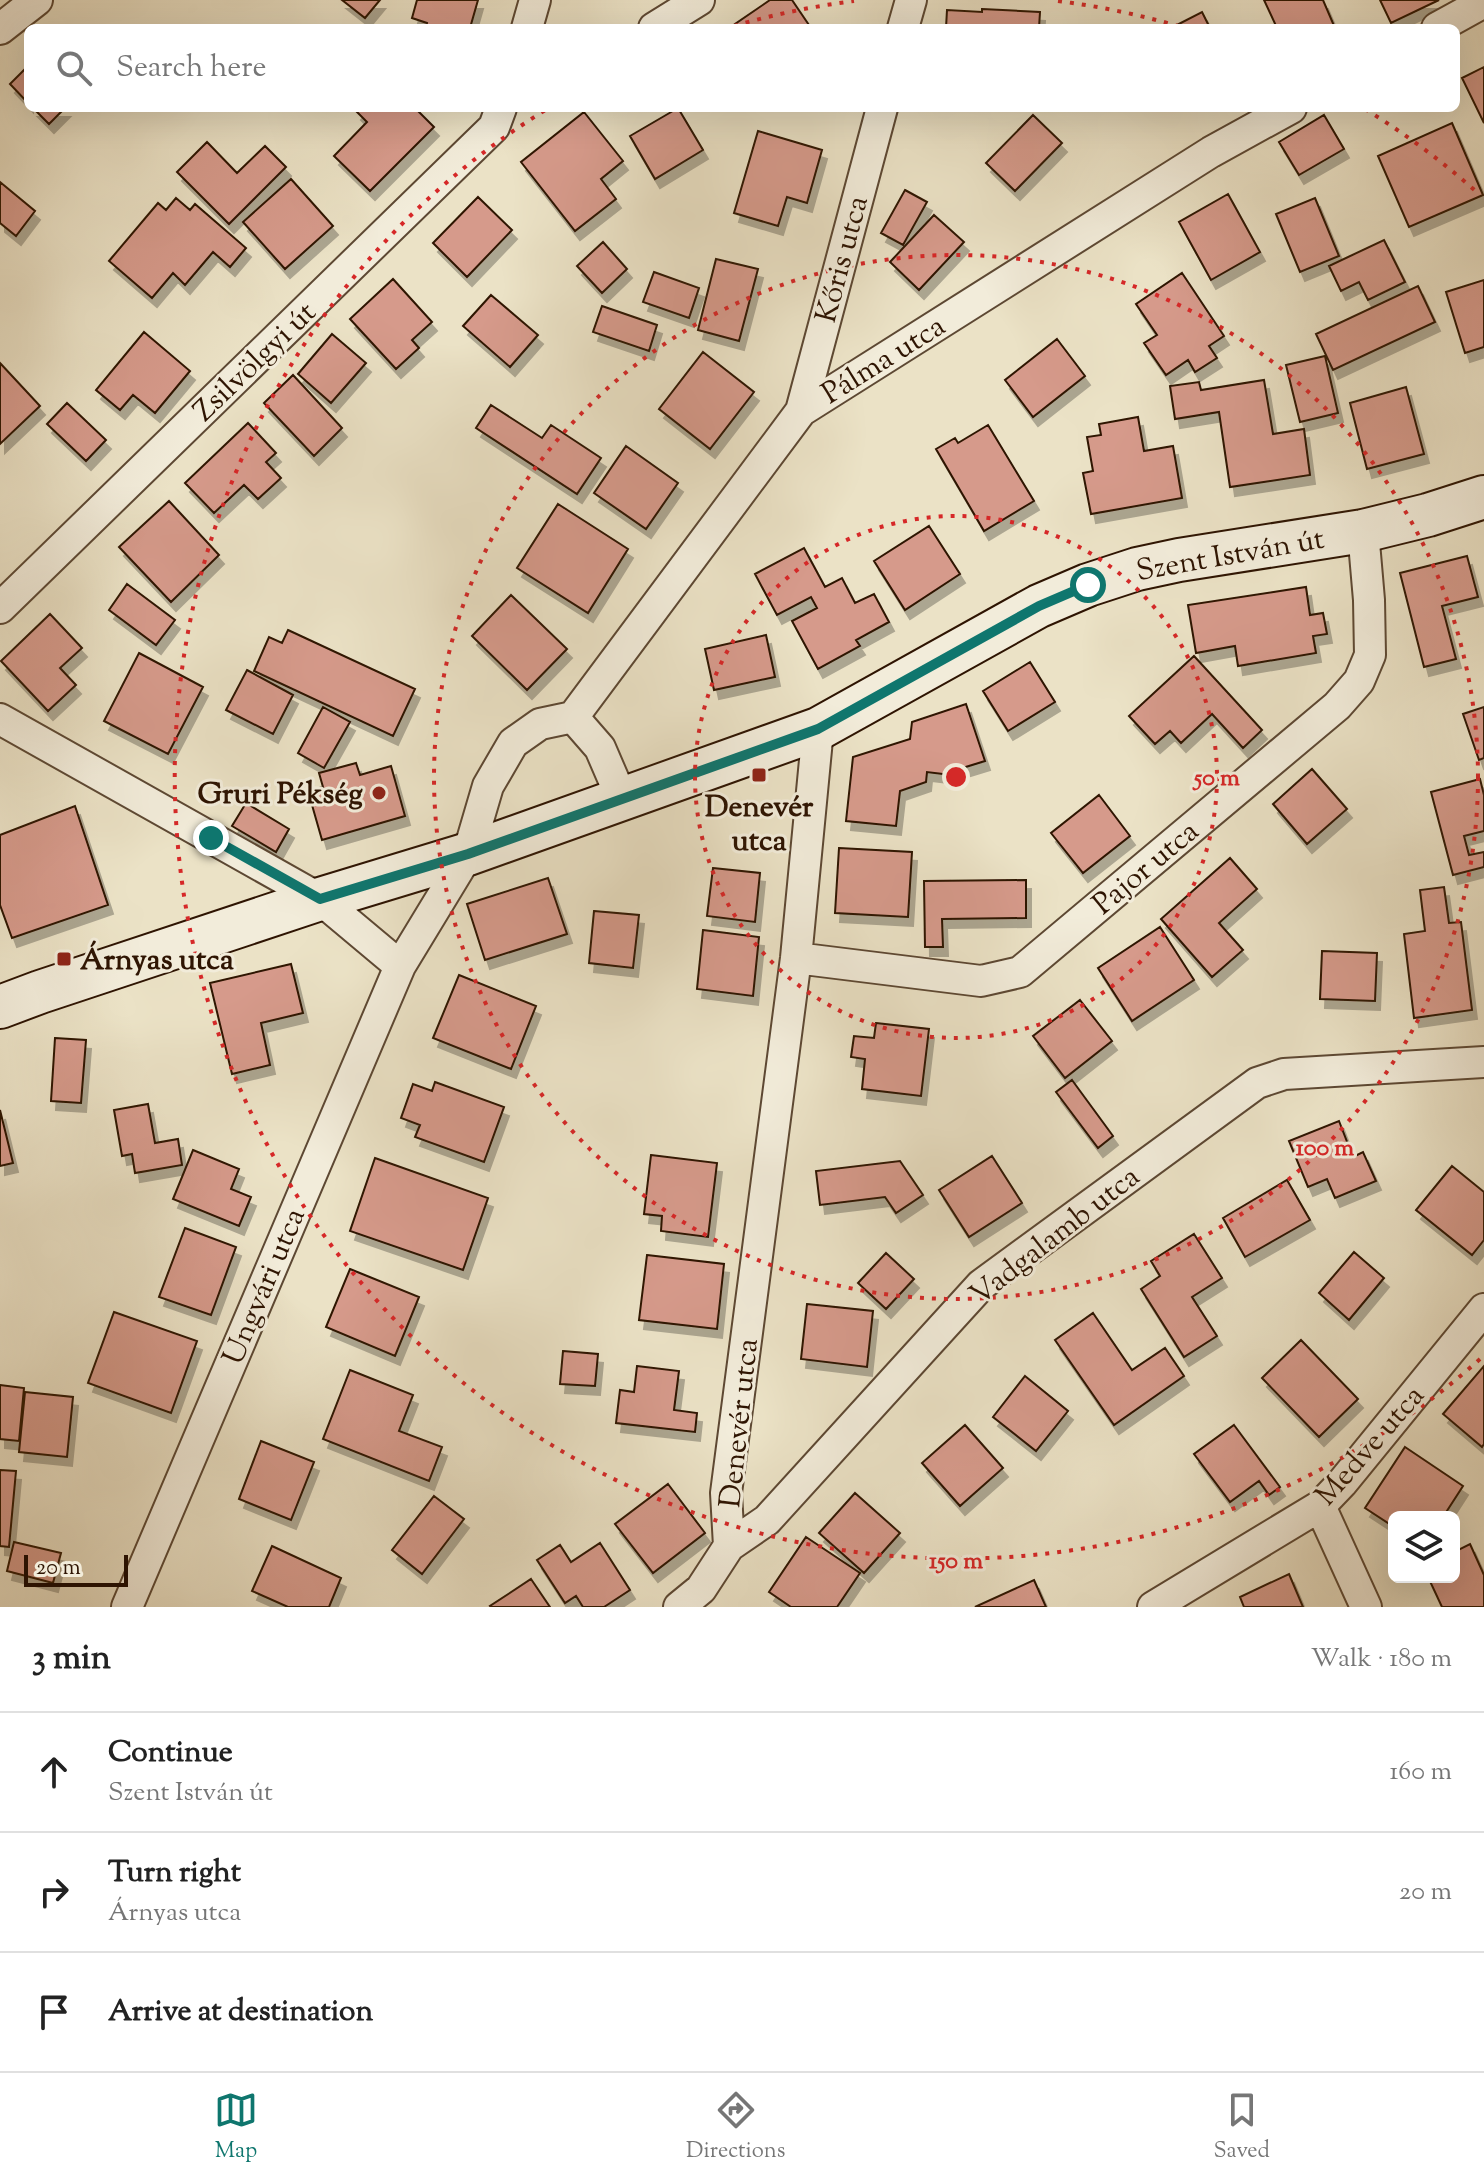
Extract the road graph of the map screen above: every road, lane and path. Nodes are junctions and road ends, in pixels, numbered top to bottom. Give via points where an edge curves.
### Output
1 (37, 0) edge
2 (535, 0) edge
3 (699, 0) edge
4 (911, 0) edge
5 (1484, 2) edge
6 (528, 24) edge
7 (660, 24) edge
8 (904, 24) edge
9 (1444, 24) edge
10 (0, 29) edge
11 (500, 112) edge
12 (881, 112) edge
13 (1284, 112) edge
14 (801, 411) junction
15 (1484, 497) edge
16 (1363, 531) junction
17 (0, 608) edge
18 (573, 717) junction
19 (0, 719) edge
20 (818, 729) junction
21 (622, 799) junction
22 (468, 854) junction
23 (320, 899) junction
24 (796, 958) junction
25 (400, 966) junction
26 (0, 1007) edge
27 (1484, 1062) edge
28 (1484, 1309) edge
29 (1320, 1506) junction
30 (729, 1546) junction
31 (127, 1607) edge
32 (679, 1607) edge
33 (1153, 1607) edge
34 (1366, 1607) edge

1 - 10 street
2 - 6 street
3 - 7 street
4 - 8 street
5 - 9 street
11 - 17 street, Zsilvölgyi út via 494,127
12 - 14 street, Kőris utca
13 - 14 street, Pálma utca via 1211,152
14 - 18 street, Pálma utca
15 - 16 street, Szent István út
16 - 20 street, Szent István út via 1179,560 1088,585 1039,606
16 - 24 street, Pajor utca via 1370,655 1359,681 1337,706 1020,972 981,981
18 - 21 street via 600,748
18 - 22 street via 540,724 513,743 488,786
19 - 23 street
20 - 21 street, Szent István út
20 - 24 street, Denevér utca
21 - 22 street, Szent István út
22 - 23 street, Szent István út
22 - 25 street, Ungvári utca
23 - 25 street
23 - 26 street, Szent István út
24 - 30 street, Denevér utca via 726,1493
25 - 31 street, Ungvári utca
27 - 30 street, Vadgalamb utca via 1284,1074 1257,1083 981,1285 767,1520
28 - 29 street, Medve utca
29 - 33 street, Medve utca
29 - 34 street
30 - 32 street, Vadgalamb utca via 701,1589

